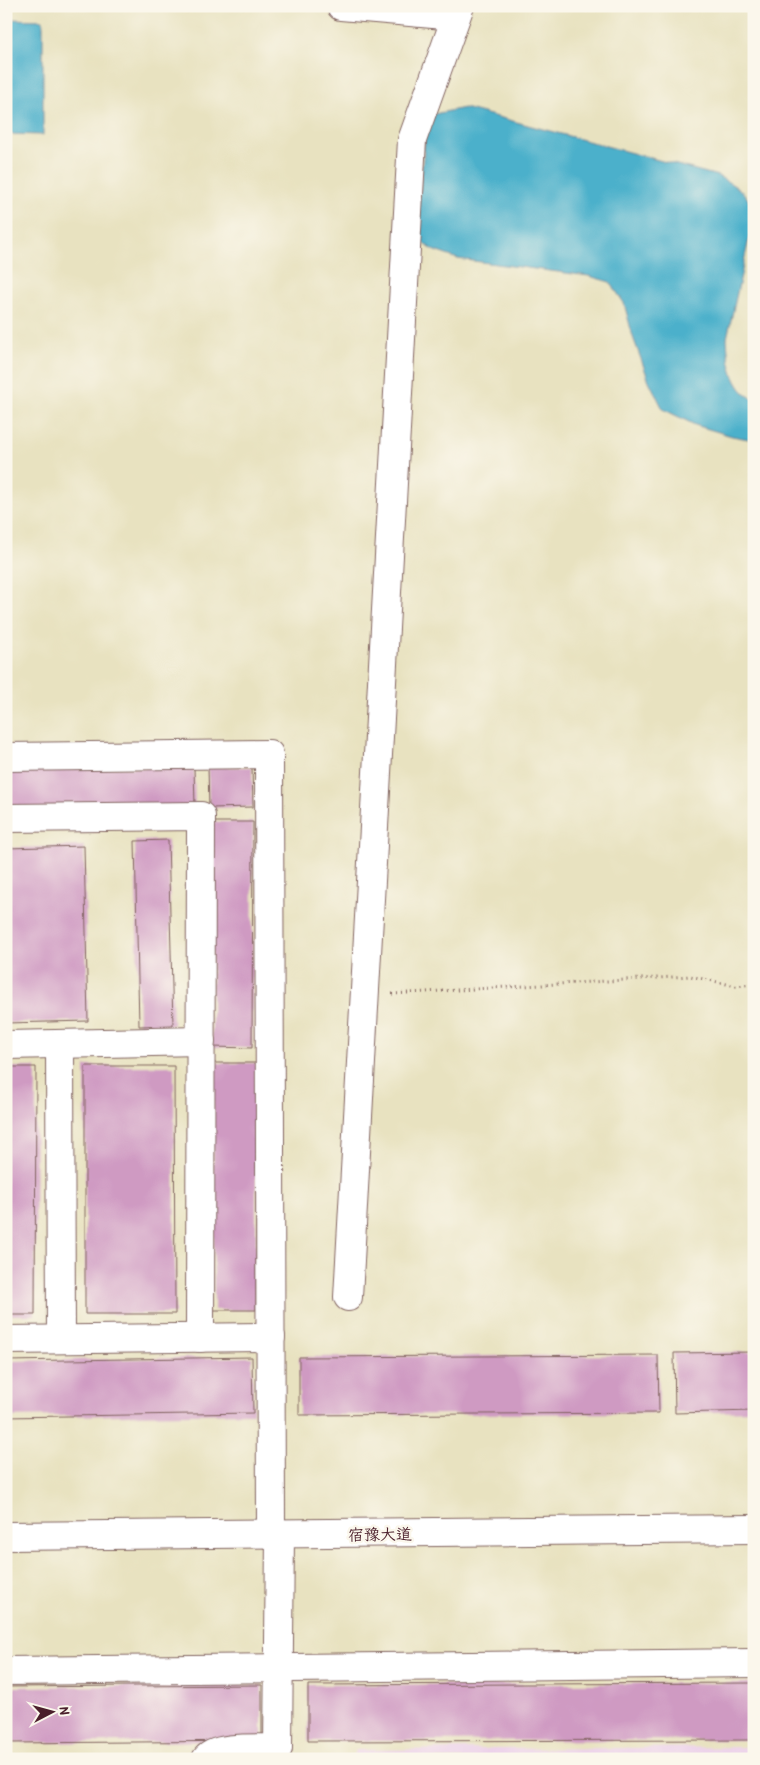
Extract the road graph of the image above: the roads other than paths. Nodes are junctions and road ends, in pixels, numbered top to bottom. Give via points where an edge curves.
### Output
1 (341, 6) edge
2 (458, 11) edge
3 (6, 758) edge
4 (6, 818) edge
5 (201, 1041) junction
6 (60, 1044) junction
7 (6, 1045) edge
8 (348, 1297) dead end
9 (200, 1338) junction
10 (271, 1338) junction
11 (6, 1340) edge
12 (61, 1340) junction
13 (754, 1529) edge
14 (275, 1534) junction
15 (6, 1536) edge
16 (754, 1663) edge
17 (279, 1668) junction
18 (6, 1671) edge
19 (206, 1759) edge

1 - 2 street
2 - 8 street via 412,140
3 - 10 street via 269,754
4 - 5 street via 201,816
5 - 6 street
5 - 9 street
6 - 7 street
6 - 12 street
9 - 10 street
9 - 12 street
10 - 14 street
11 - 12 street
13 - 14 street, 宿豫大道
14 - 15 street, 宿豫大道
14 - 17 street
16 - 17 street
17 - 18 street
17 - 19 street via 278,1748 221,1750 209,1754

